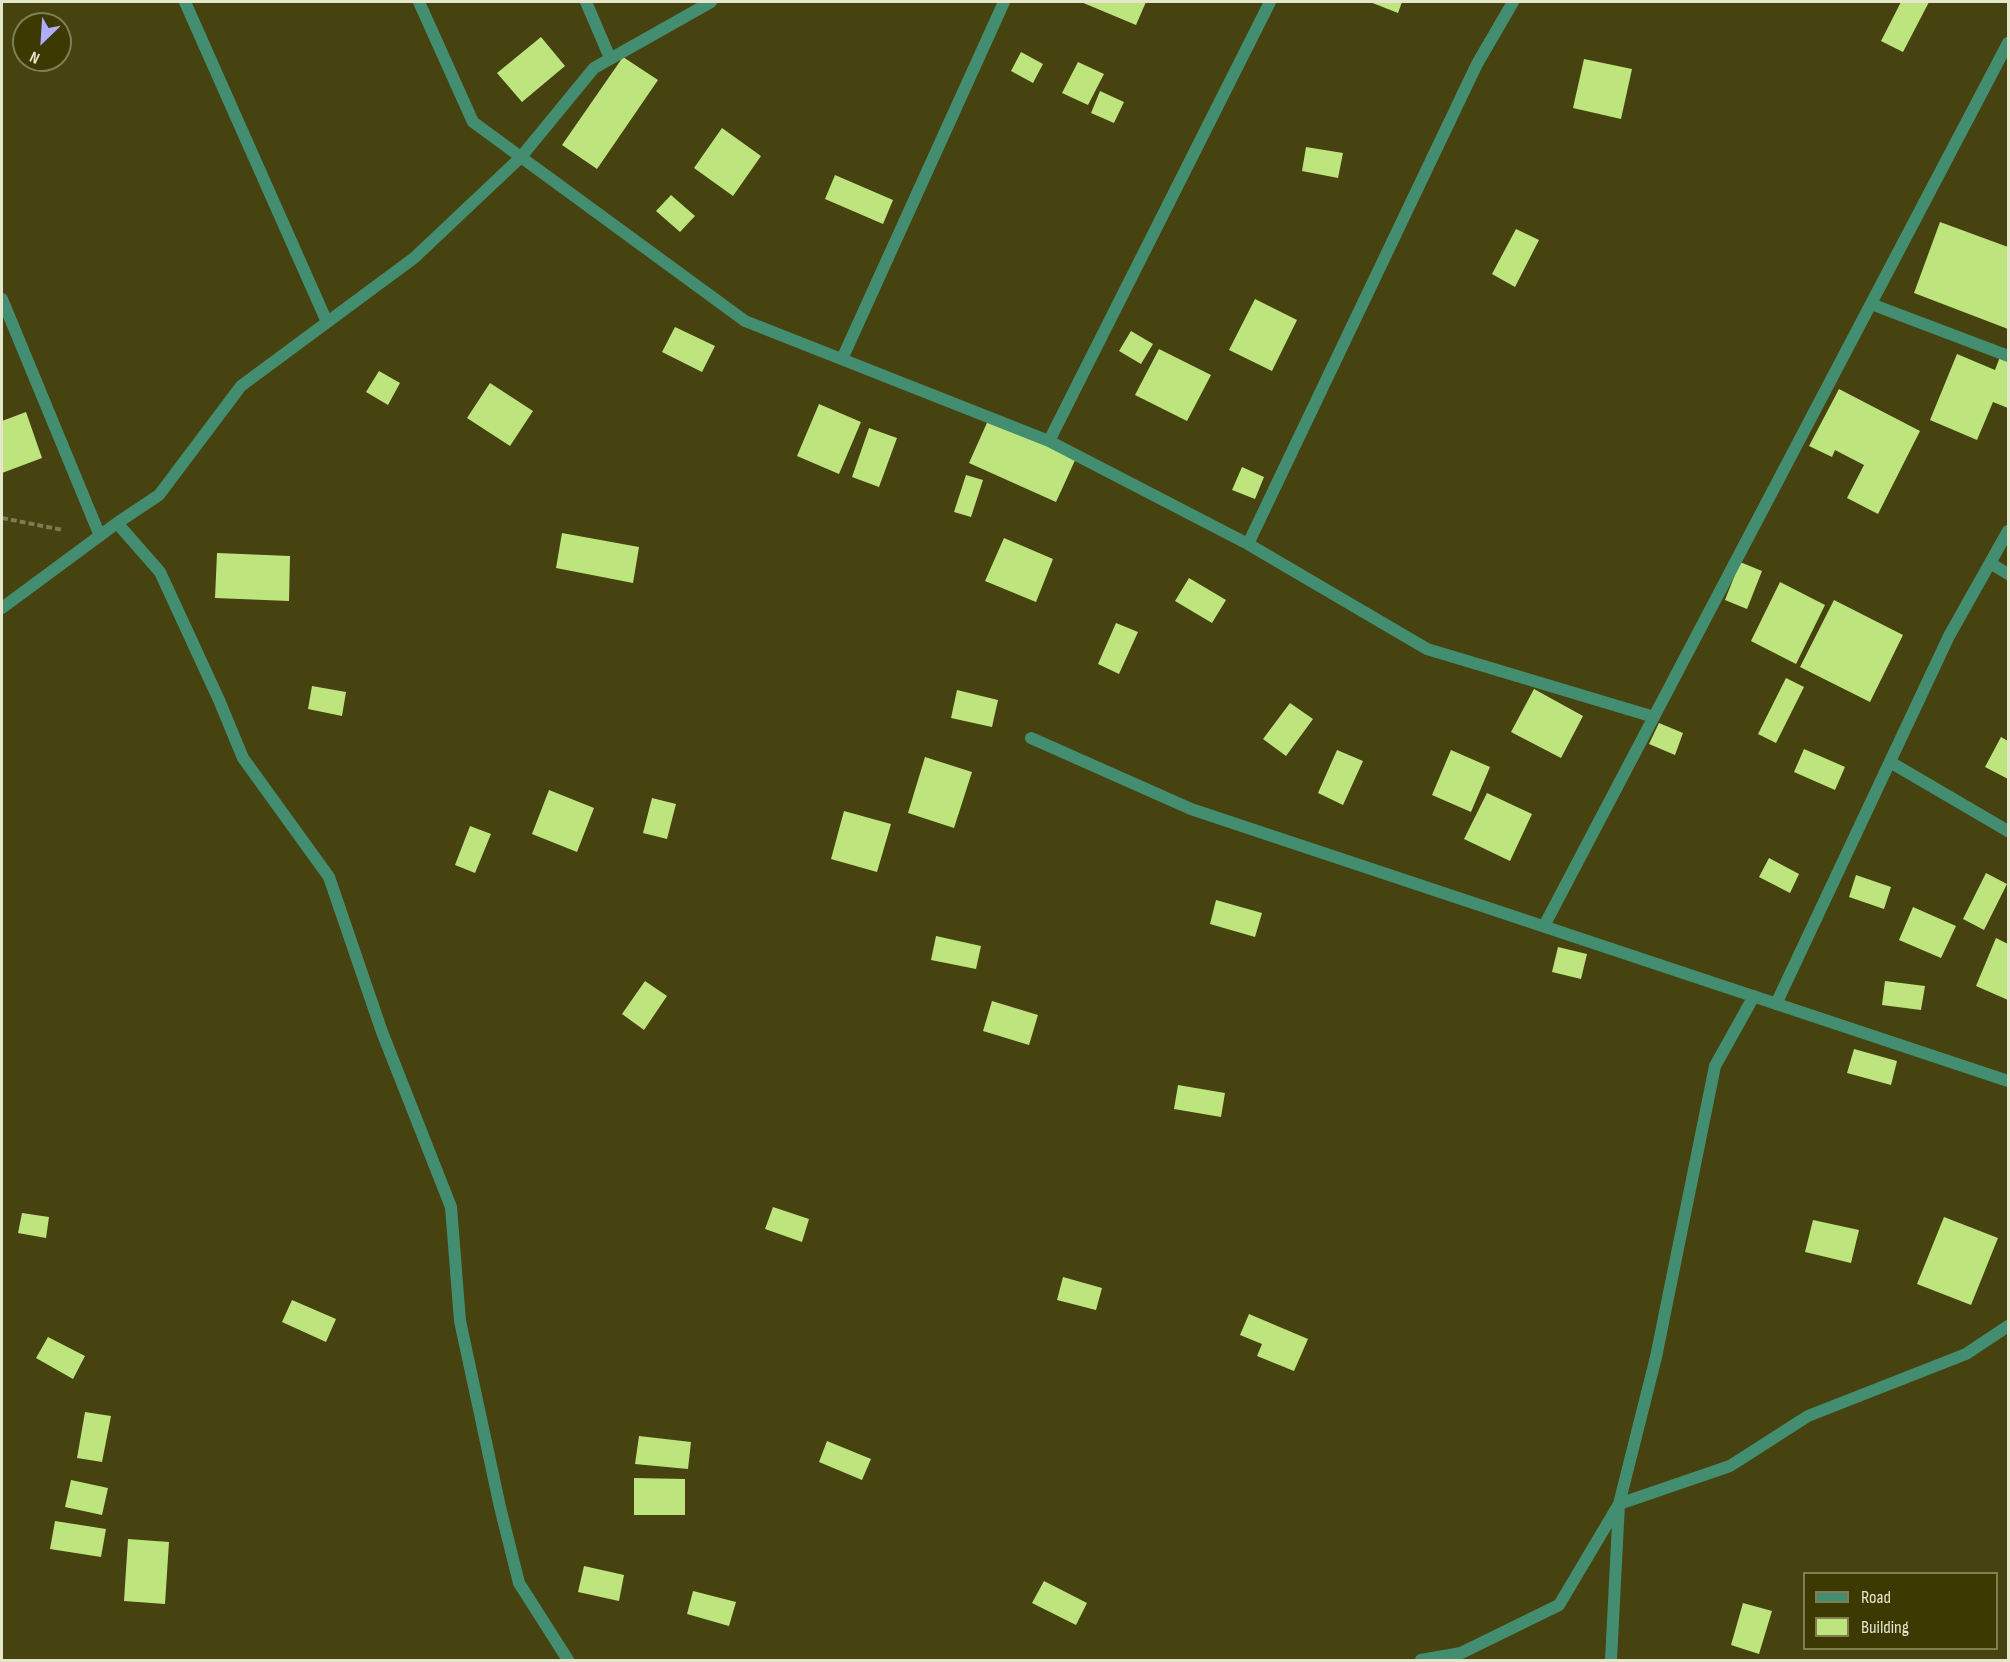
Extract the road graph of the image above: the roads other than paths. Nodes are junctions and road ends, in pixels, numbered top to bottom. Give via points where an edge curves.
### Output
1 (185, 2) edge
2 (418, 2) edge
3 (586, 2) edge
4 (711, 2) edge
5 (1004, 2) edge
6 (1270, 2) edge
7 (1513, 2) edge
8 (2008, 43) edge
9 (610, 58) junction
10 (521, 157) junction
11 (2, 299) edge
12 (1871, 304) junction
13 (327, 322) junction
14 (2008, 356) edge
15 (842, 359) junction
16 (1049, 441) junction
17 (117, 522) junction
18 (2008, 531) edge
19 (100, 537) junction
20 (1248, 544) junction
21 (1990, 563) junction
22 (2008, 574) edge
23 (2, 608) edge
24 (1654, 717) junction
25 (1031, 738) dead end
26 (1890, 762) junction
27 (2008, 831) edge
28 (1544, 926) junction
29 (1754, 996) junction
30 (1776, 1004) junction
31 (2008, 1081) edge
32 (2008, 1326) edge
33 (1619, 1504) junction
34 (568, 1660) edge
35 (1421, 1660) edge
36 (1611, 1660) edge

1 - 13 street
2 - 10 street via 473,122
3 - 9 street
4 - 9 street
5 - 15 street
6 - 16 street
7 - 20 street via 1478,64
8 - 12 street
9 - 10 street via 594,68
10 - 13 street via 414,258
10 - 15 street via 745,321
11 - 19 street
12 - 14 street
12 - 24 street
13 - 17 street via 241,386 159,495
15 - 16 street
16 - 20 street
17 - 19 street
17 - 34 street via 160,572 243,758 329,877 382,1032 451,1207 460,1321 519,1583
18 - 21 street
19 - 23 street
20 - 24 street via 1427,650
21 - 22 street
21 - 26 street via 1949,636
24 - 28 street
25 - 28 street via 1191,810
26 - 27 street
26 - 30 street
28 - 29 street
29 - 30 street
29 - 33 street via 1715,1066 1656,1357
30 - 31 street
32 - 33 street via 1966,1354 1808,1416 1730,1466
33 - 35 street via 1559,1605 1461,1653
33 - 36 street

